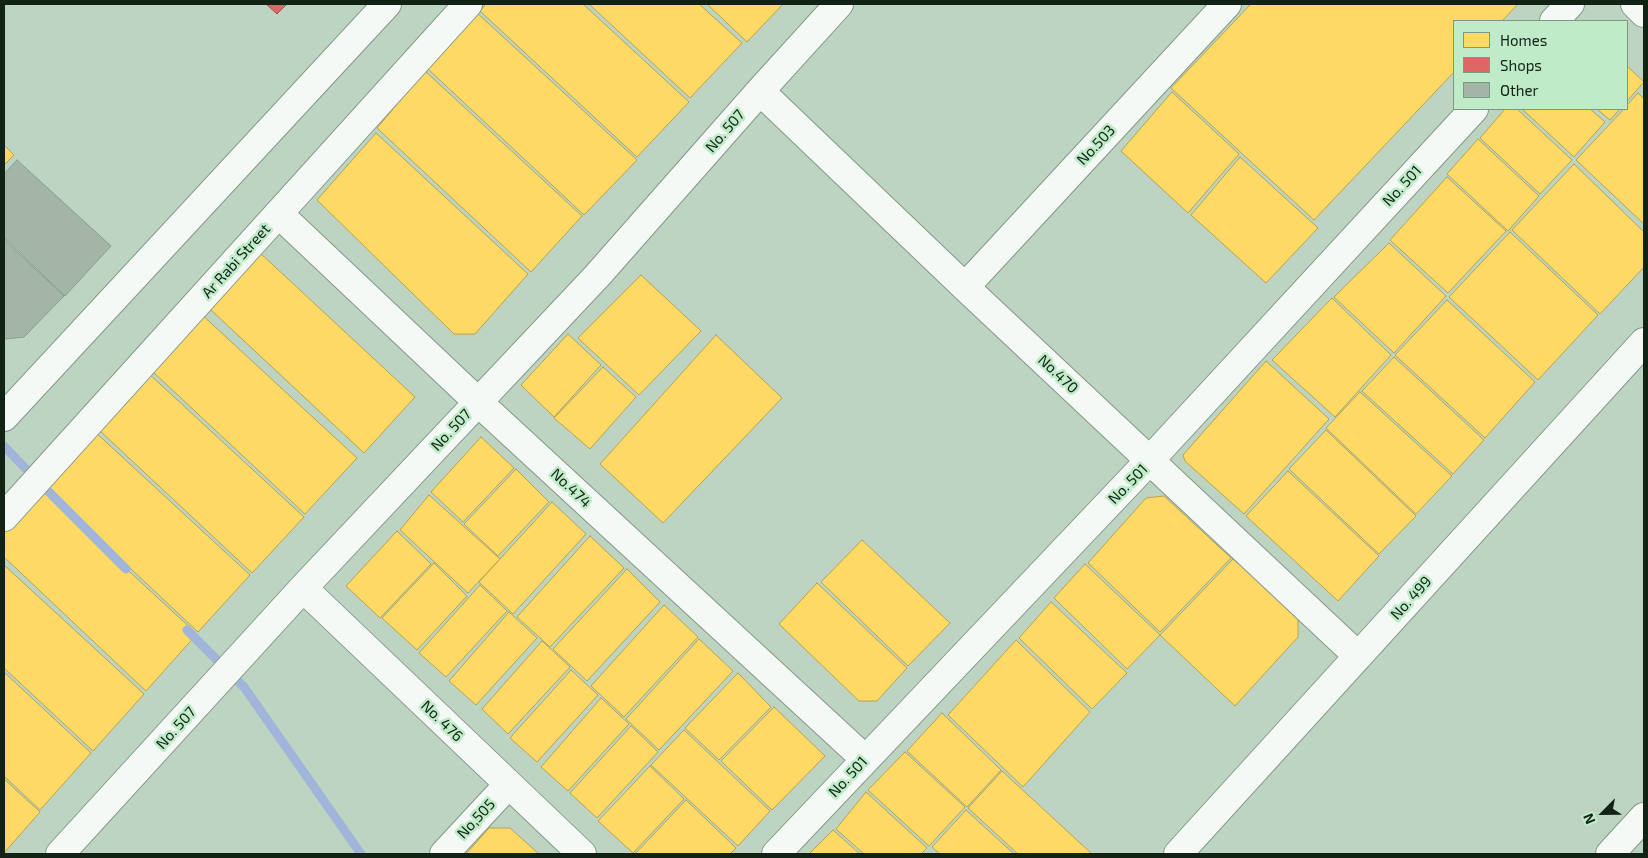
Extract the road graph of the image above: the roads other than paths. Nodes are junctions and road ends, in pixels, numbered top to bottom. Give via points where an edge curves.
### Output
1 (387, 4) edge
2 (468, 4) edge
3 (839, 4) edge
4 (1227, 4) edge
5 (1570, 4) edge
6 (1635, 4) edge
7 (1644, 13) edge
8 (1555, 20) edge
9 (760, 91) junction
10 (1473, 110) edge
11 (279, 214) junction
12 (964, 287) junction
13 (1644, 342) edge
14 (478, 402) junction
15 (7, 406) edge
16 (1150, 460) junction
17 (4, 517) edge
18 (303, 588) junction
19 (1358, 656) junction
20 (866, 759) junction
21 (508, 785) junction
22 (1644, 817) edge
23 (60, 854) edge
24 (444, 854) edge
25 (582, 854) edge
26 (776, 854) edge
27 (1178, 854) edge
28 (1610, 854) edge

1 - 15 street
2 - 11 street, Ar Rabi Street
3 - 9 street, No. 507
4 - 12 street, No.503
5 - 8 street
6 - 7 street
9 - 12 street, No.470
9 - 14 street, No. 507 via 598,276
10 - 16 street, No. 501
11 - 14 street, No.474
11 - 17 street, Ar Rabi Street
12 - 16 street, No.470
13 - 19 street, No. 499
14 - 18 street, No. 507
14 - 20 street, No.474
16 - 19 street, No.470
16 - 20 street, No. 501
18 - 21 street, No. 476
18 - 23 street, No. 507
19 - 27 street, No. 499
20 - 26 street, No. 501
21 - 24 street, No,505
21 - 25 street, No. 476
22 - 28 street

